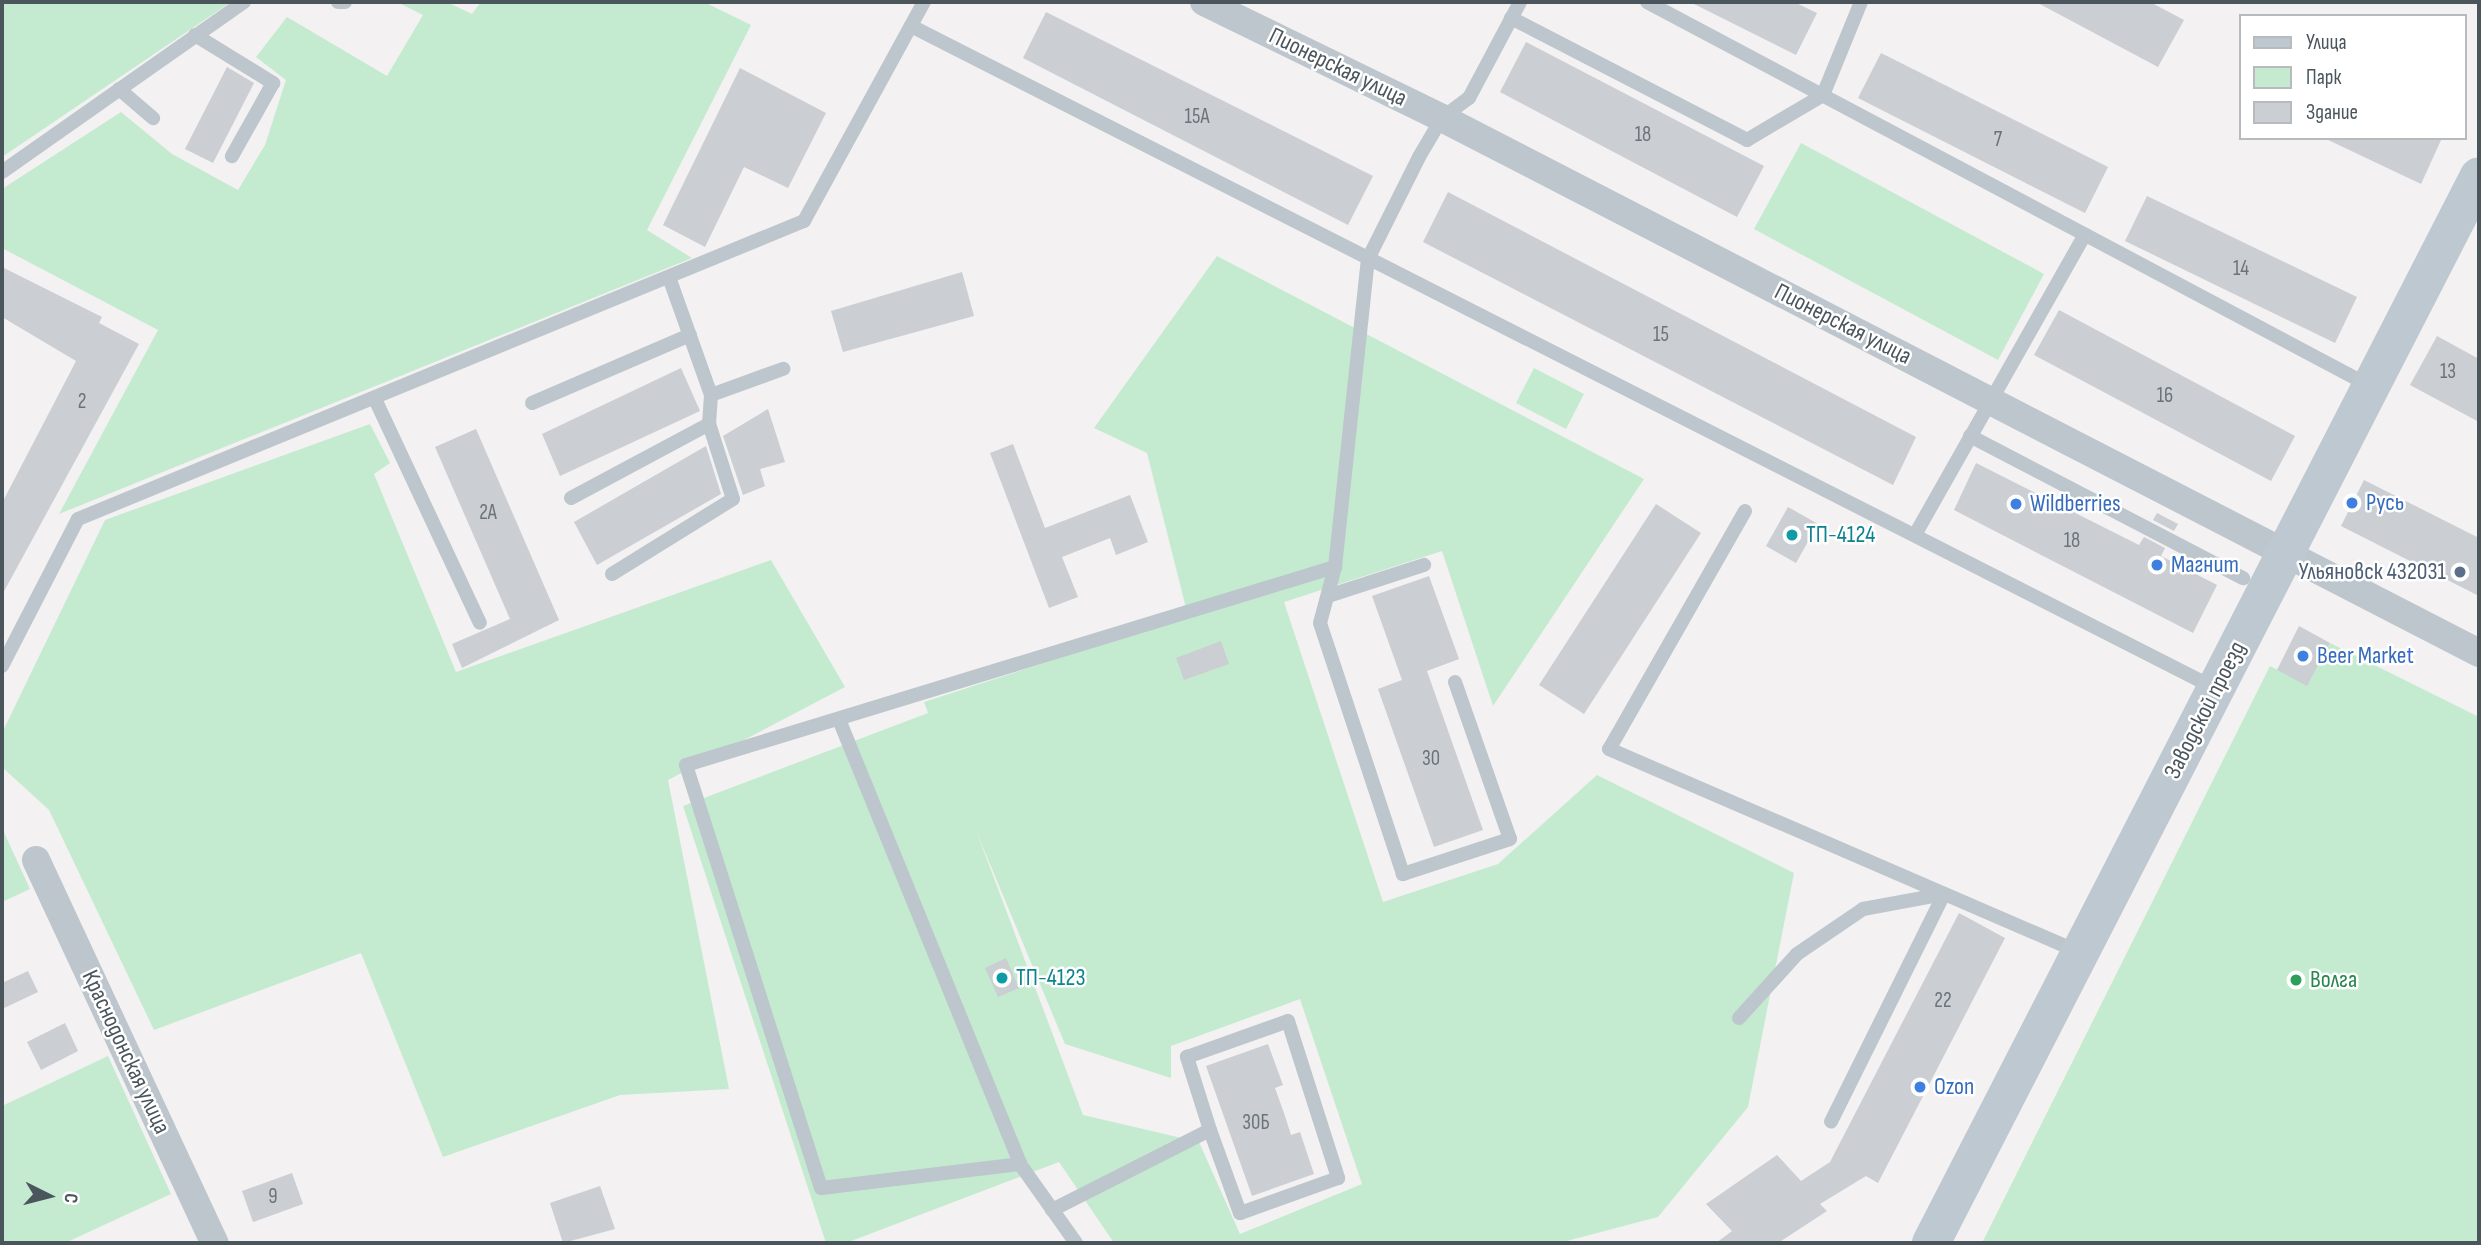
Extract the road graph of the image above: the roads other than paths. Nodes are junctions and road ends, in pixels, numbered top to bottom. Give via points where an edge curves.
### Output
1 (244, 2) edge
2 (338, 2) edge
3 (345, 2) edge
4 (925, 2) edge
5 (1204, 2) edge
6 (1520, 2) edge
7 (1647, 2) edge
8 (1861, 2) edge
9 (1511, 18) junction
10 (911, 26) junction
11 (195, 36) junction
12 (119, 89) junction
13 (1823, 95) junction
14 (153, 118) dead end
15 (1442, 118) junction
16 (232, 156) dead end
17 (2, 172) edge
18 (2479, 176) edge
19 (2085, 234) junction
20 (1368, 259) junction
21 (670, 280) junction
22 (690, 335) junction
23 (783, 369) dead end
24 (2371, 387) junction
25 (711, 395) junction
26 (375, 399) junction
27 (1992, 401) junction
28 (532, 403) dead end
29 (709, 424) junction
30 (1970, 436) junction
31 (571, 498) dead end
32 (1745, 511) dead end
33 (1916, 533) junction
34 (2286, 553) junction
35 (1424, 565) dead end
36 (1335, 567) junction
37 (612, 574) dead end
38 (2243, 578) dead end
39 (1331, 594) junction
40 (480, 623) dead end
41 (2479, 653) edge
42 (2, 666) edge
43 (1455, 682) dead end
44 (2216, 689) junction
45 (840, 722) junction
46 (36, 860) dead end
47 (1944, 894) junction
48 (2080, 953) junction
49 (1739, 1018) dead end
50 (1831, 1122) dead end
51 (1210, 1130) junction
52 (1020, 1164) junction
53 (1052, 1210) junction
54 (215, 1243) edge
55 (1076, 1243) edge
56 (1931, 1243) edge

1 - 11 lane
2 - 3 lane
4 - 10 lane
5 - 15 street, Пионерская улица
6 - 9 lane
7 - 13 lane
8 - 13 lane
9 - 13 lane via 1747,140
9 - 15 lane via 1469,98
10 - 20 lane
10 - 21 lane via 804,221
11 - 12 lane
11 - 16 lane via 273,83
12 - 14 lane
12 - 17 lane
13 - 19 lane
15 - 20 lane
15 - 27 street, Пионерская улица
18 - 24 street, Заводской проезд
19 - 24 lane
19 - 27 lane
20 - 33 lane
20 - 36 lane
21 - 22 lane
21 - 26 lane
22 - 25 lane
22 - 28 lane
23 - 25 lane
24 - 34 street, Заводской проезд
25 - 29 lane
26 - 40 lane
26 - 42 lane via 78,519
27 - 30 lane
27 - 34 street, Пионерская улица
29 - 31 lane
29 - 37 lane via 733,499
30 - 33 lane
30 - 38 lane
32 - 47 lane via 1609,749
33 - 44 lane
34 - 41 street, Пионерская улица
34 - 44 street, Заводской проезд
35 - 39 lane
36 - 39 lane
36 - 45 lane
39 - 43 lane via 1320,623 1403,874 1510,839
44 - 48 street, Заводской проезд
45 - 52 lane
45 - 52 lane via 686,765 821,1188
46 - 54 street, Краснодонская улица
47 - 48 lane
47 - 49 lane via 1863,909 1797,954
47 - 50 lane
48 - 56 street, Заводской проезд
51 - 51 lane via 1187,1057 1288,1021 1338,1178 1240,1213
51 - 53 lane
52 - 53 lane
53 - 55 lane

